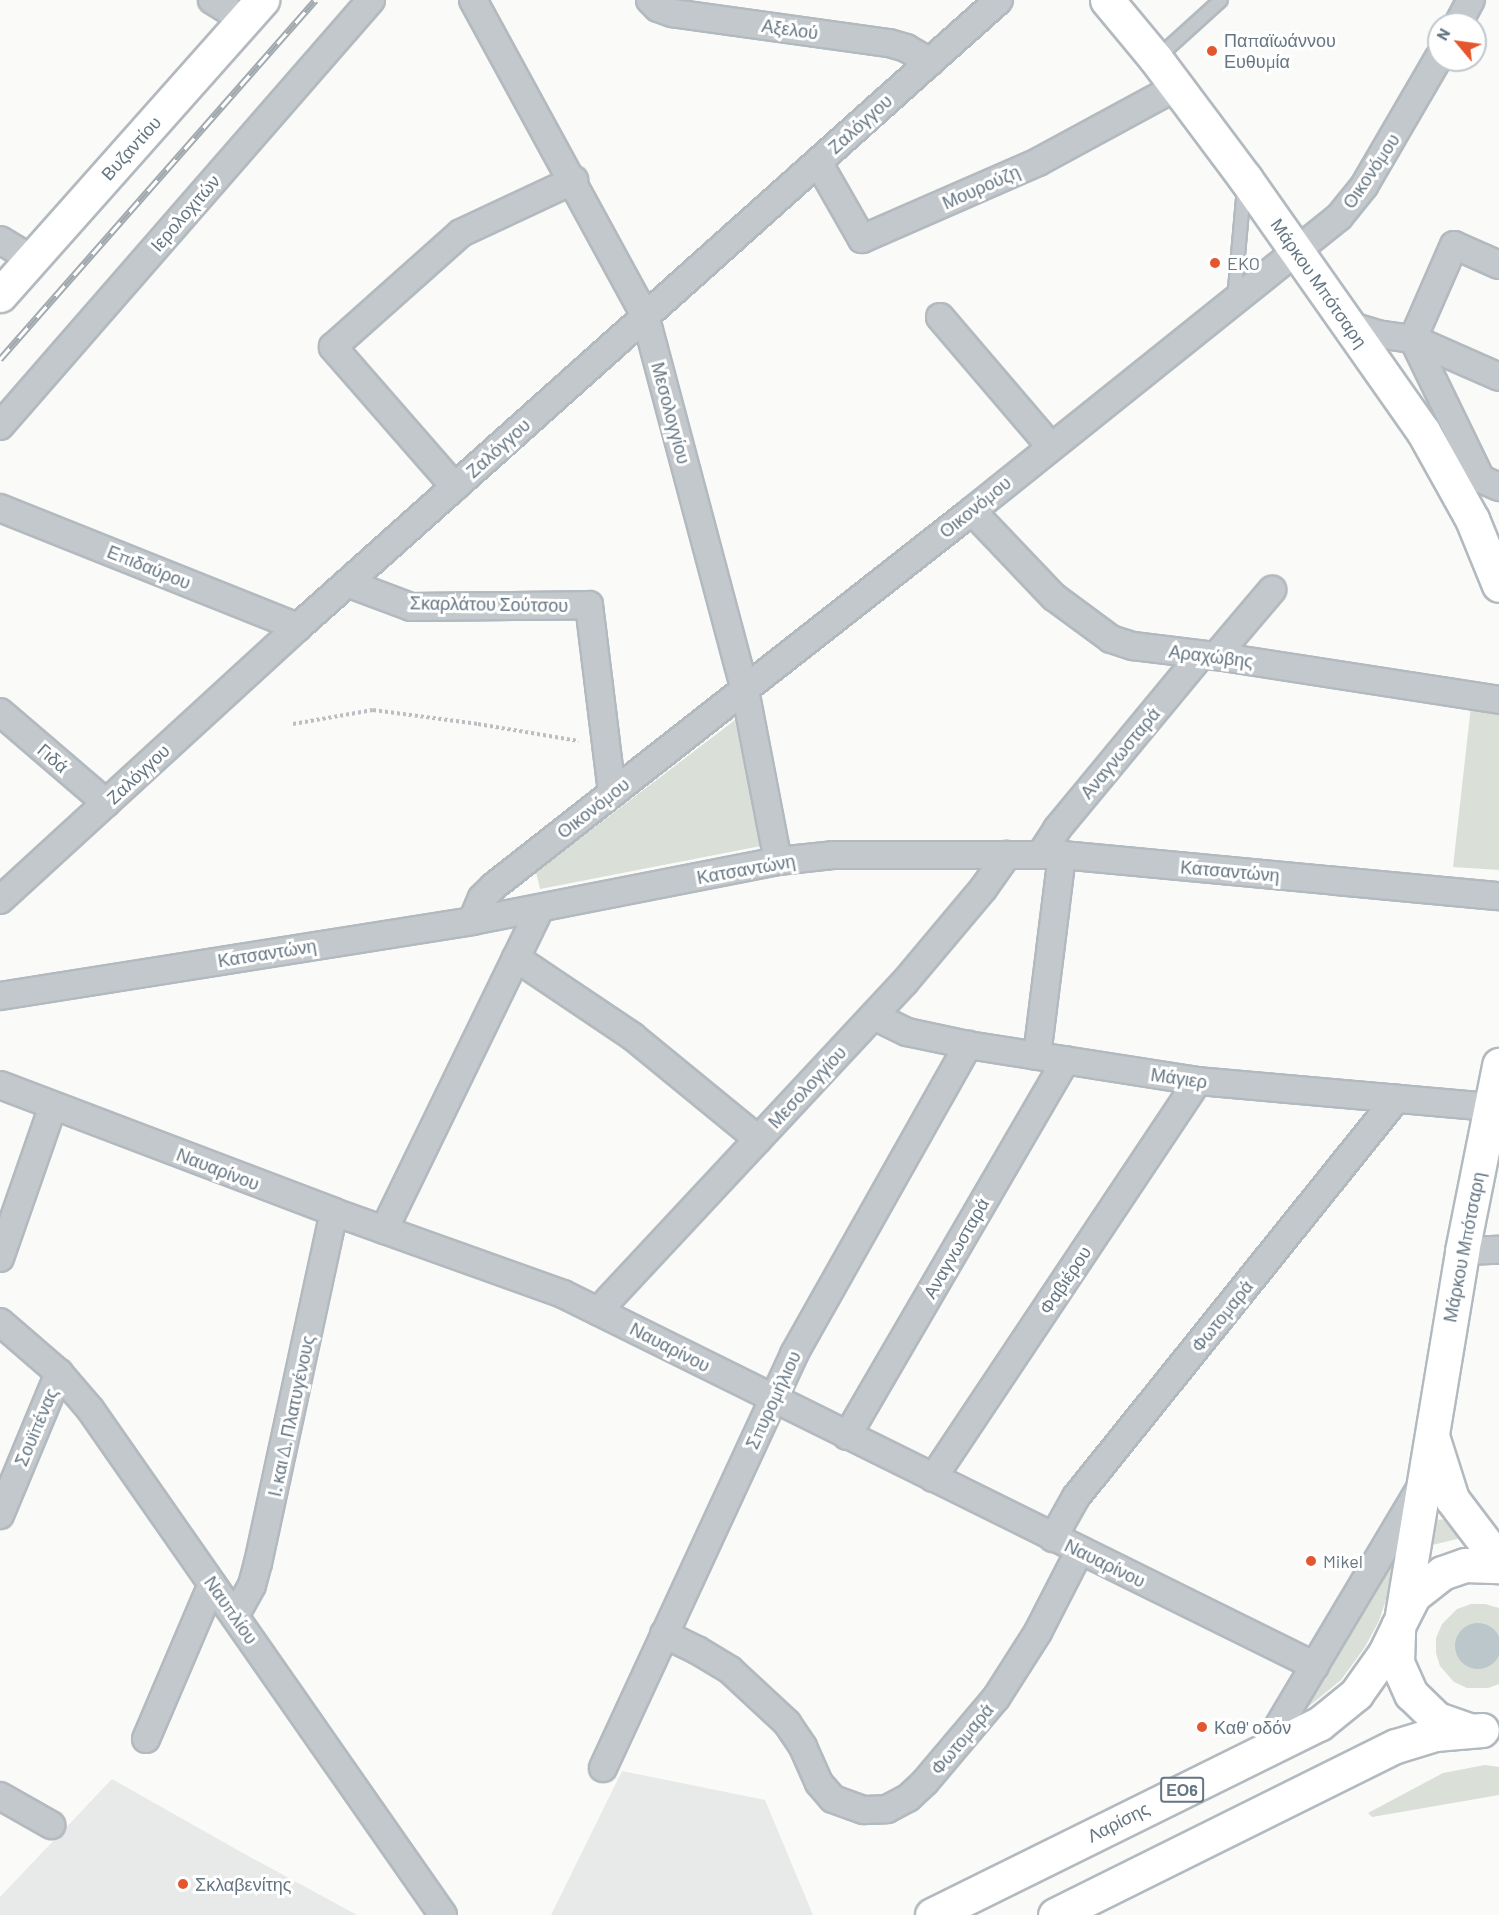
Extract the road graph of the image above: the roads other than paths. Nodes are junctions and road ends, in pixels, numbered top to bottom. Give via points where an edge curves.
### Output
1 (212, 0) edge
2 (371, 0) edge
3 (473, 0) edge
4 (650, 0) edge
5 (999, 0) edge
6 (1107, 0) edge
7 (1221, 0) edge
8 (253, 10) edge
9 (1156, 59) junction
10 (930, 62) junction
11 (1431, 72) edge
12 (1176, 87) junction
13 (818, 162) junction
14 (1245, 178) junction
15 (574, 180) junction
16 (0, 240) edge
17 (1297, 251) junction
18 (32, 259) junction
19 (1499, 265) edge
20 (0, 295) edge
21 (1234, 301) junction
22 (645, 315) junction
23 (940, 317) dead end
24 (1348, 325) junction
25 (1413, 339) junction
26 (1499, 377) edge
27 (0, 426) edge
28 (1050, 446) junction
29 (455, 486) junction
30 (1499, 486) edge
31 (0, 508) edge
32 (972, 511) junction
33 (1493, 558) edge
34 (347, 583) junction
35 (1499, 585) edge
36 (1272, 590) dead end
37 (298, 627) junction
38 (1209, 655) junction
39 (745, 690) junction
40 (1499, 700) edge
41 (2, 719) edge
42 (612, 792) junction
43 (106, 803) junction
44 (1007, 855) junction
45 (1051, 855) junction
46 (778, 861) junction
47 (1499, 896) edge
48 (0, 900) edge
49 (540, 909) junction
50 (472, 921) junction
51 (516, 958) junction
52 (0, 996) edge
53 (874, 1016) junction
54 (968, 1045) junction
55 (1037, 1056) junction
56 (1066, 1060) junction
57 (1499, 1065) edge
58 (1198, 1081) junction
59 (0, 1085) edge
60 (1396, 1099) junction
61 (53, 1106) junction
62 (1491, 1107) junction
63 (758, 1139) junction
64 (334, 1212) junction
65 (384, 1230) junction
66 (1499, 1250) edge
67 (1462, 1251) junction
68 (0, 1258) edge
69 (598, 1311) junction
70 (0, 1322) edge
71 (59, 1373) junction
72 (773, 1399) junction
73 (1431, 1429) junction
74 (848, 1436) junction
75 (933, 1478) junction
76 (1422, 1486) junction
77 (0, 1515) edge
78 (1053, 1538) junction
79 (1080, 1550) junction
80 (1499, 1561) edge
81 (1499, 1566) edge
82 (212, 1584) junction
83 (235, 1616) junction
84 (1400, 1621) junction
85 (664, 1634) junction
86 (1315, 1666) junction
87 (1493, 1730) edge
88 (146, 1739) dead end
89 (1263, 1752) junction
90 (603, 1768) dead end
91 (0, 1796) edge
92 (51, 1825) dead end
93 (444, 1915) edge
94 (932, 1915) edge
95 (1055, 1915) edge

1 - 8 street
2 - 27 street, Ιερολοχιτών
3 - 15 street, Μεσολογγίου
4 - 10 street, Αξελού via 672,13 889,43
5 - 10 street, Ζαλόγγου
6 - 9 street, Μάρκου Μπότσαρη
7 - 9 lane
8 - 18 street, Βυζαντίου
9 - 12 street, Μάρκου Μπότσαρη
10 - 13 street, Ζαλόγγου
11 - 17 street, Οικονόμου via 1353,202
12 - 13 street, Μουρούζη via 1038,162 862,239
12 - 14 street, Μάρκου Μπότσαρη
13 - 22 street, Ζαλόγγου
14 - 17 street, Μάρκου Μπότσαρη
14 - 21 lane
15 - 22 street, Μεσολογγίου
15 - 29 street via 461,233 333,348
16 - 18 street
17 - 21 street, Οικονόμου
17 - 24 street, Μάρκου Μπότσαρη
18 - 20 street, Βυζαντίου
19 - 25 street via 1454,245
21 - 28 street, Οικονόμου
22 - 29 street, Ζαλόγγου
22 - 39 street, Μεσολογγίου
23 - 28 street
24 - 25 street
24 - 33 street, Μάρκου Μπότσαρη via 1423,431
25 - 26 street
25 - 30 street via 1481,478
28 - 32 street, Οικονόμου
29 - 34 street, Ζαλόγγου
31 - 37 street, Επιδαύρου
32 - 38 street, Αραχώβης via 1054,597 1111,639 1133,646
32 - 39 street, Οικονόμου
33 - 35 street, Μάρκου Μπότσαρη
34 - 37 street, Ζαλόγγου
34 - 42 street, Σκαρλάτου Σούτσου via 411,607 589,605
36 - 38 street, Αναγνωσταρά
37 - 43 street, Ζαλόγγου
38 - 40 street, Αραχώβης
38 - 45 street, Αναγνωσταρά via 1057,829
39 - 42 street, Οικονόμου
39 - 46 street, Μεσολογγίου
41 - 43 street, Γιδά
42 - 50 street, Οικονόμου via 494,886 482,898
43 - 48 street, Ζαλόγγου
44 - 45 street, Κατσαντώνη
44 - 46 street, Κατσαντώνη via 849,854
44 - 53 street, Μεσολογγίου via 950,930
45 - 47 street, Κατσαντώνη
45 - 55 street, Αναγνωσταρά
46 - 49 street, Κατσαντώνη
49 - 50 street, Κατσαντώνη
49 - 51 street
50 - 52 street, Κατσαντώνη
51 - 63 street via 632,1036
51 - 65 street
53 - 54 street, Μάγιερ via 907,1032
53 - 63 street, Μεσολογγίου
54 - 55 street, Μάγιερ
54 - 72 street, Σπυρομήλιου via 835,1278
55 - 56 street, Μάγιερ
56 - 58 street, Μάγιερ
56 - 74 street, Αναγνωσταρά
57 - 62 street, Μάρκου Μπότσαρη
58 - 60 street, Μάγιερ
58 - 75 street, Φαβιέρου
59 - 61 street, Ναυαρίνου
60 - 62 street, Μάγιερ
60 - 78 street, Φωτομαρά via 1076,1497
61 - 64 street, Ναυαρίνου
61 - 68 street
62 - 67 street, Μάρκου Μπότσαρη
63 - 69 street, Μεσολογγίου
64 - 65 street, Ναυαρίνου
64 - 83 street, Ι. και Δ. Πλατυγένους via 258,1563 252,1585
65 - 69 street, Ναυαρίνου via 489,1266
66 - 67 street
67 - 73 street, Μάρκου Μπότσαρη
69 - 72 street, Ναυαρίνου
70 - 71 street, Ναυπλίου
71 - 77 street, Σουϊπένας
71 - 82 street, Ναυπλίου via 90,1409
72 - 74 street, Ναυαρίνου
72 - 85 street, Σπυρομήλιου
73 - 76 street, Μάρκου Μπότσαρη
73 - 80 street via 1449,1492 1466,1521
74 - 75 street, Ναυαρίνου
75 - 78 street, Ναυαρίνου
76 - 84 street, Μάρκου Μπότσαρη
76 - 86 street
78 - 79 street, Ναυαρίνου
79 - 85 street, Φωτομαρά via 1058,1597 1010,1678 962,1742 908,1798 880,1811 852,1807 833,1799 819,1783 797,1737 779,1716 715,1660
79 - 86 street, Ναυαρίνου
81 - 84 street, ΕΟ6 via 1465,1565 1442,1573 1414,1594
82 - 83 street, Ναυπλίου
82 - 88 street
83 - 93 street, Ναυπλίου
84 - 87 street via 1396,1650 1400,1674 1418,1704 1447,1724
84 - 89 street, Λαρίσης / ΕΟ6 via 1376,1668 1347,1703 1319,1724
85 - 90 street, Σπυρομήλιου
86 - 89 street
87 - 95 street via 1435,1734 1396,1746
89 - 94 street, Λαρίσης / ΕΟ6
91 - 92 street

